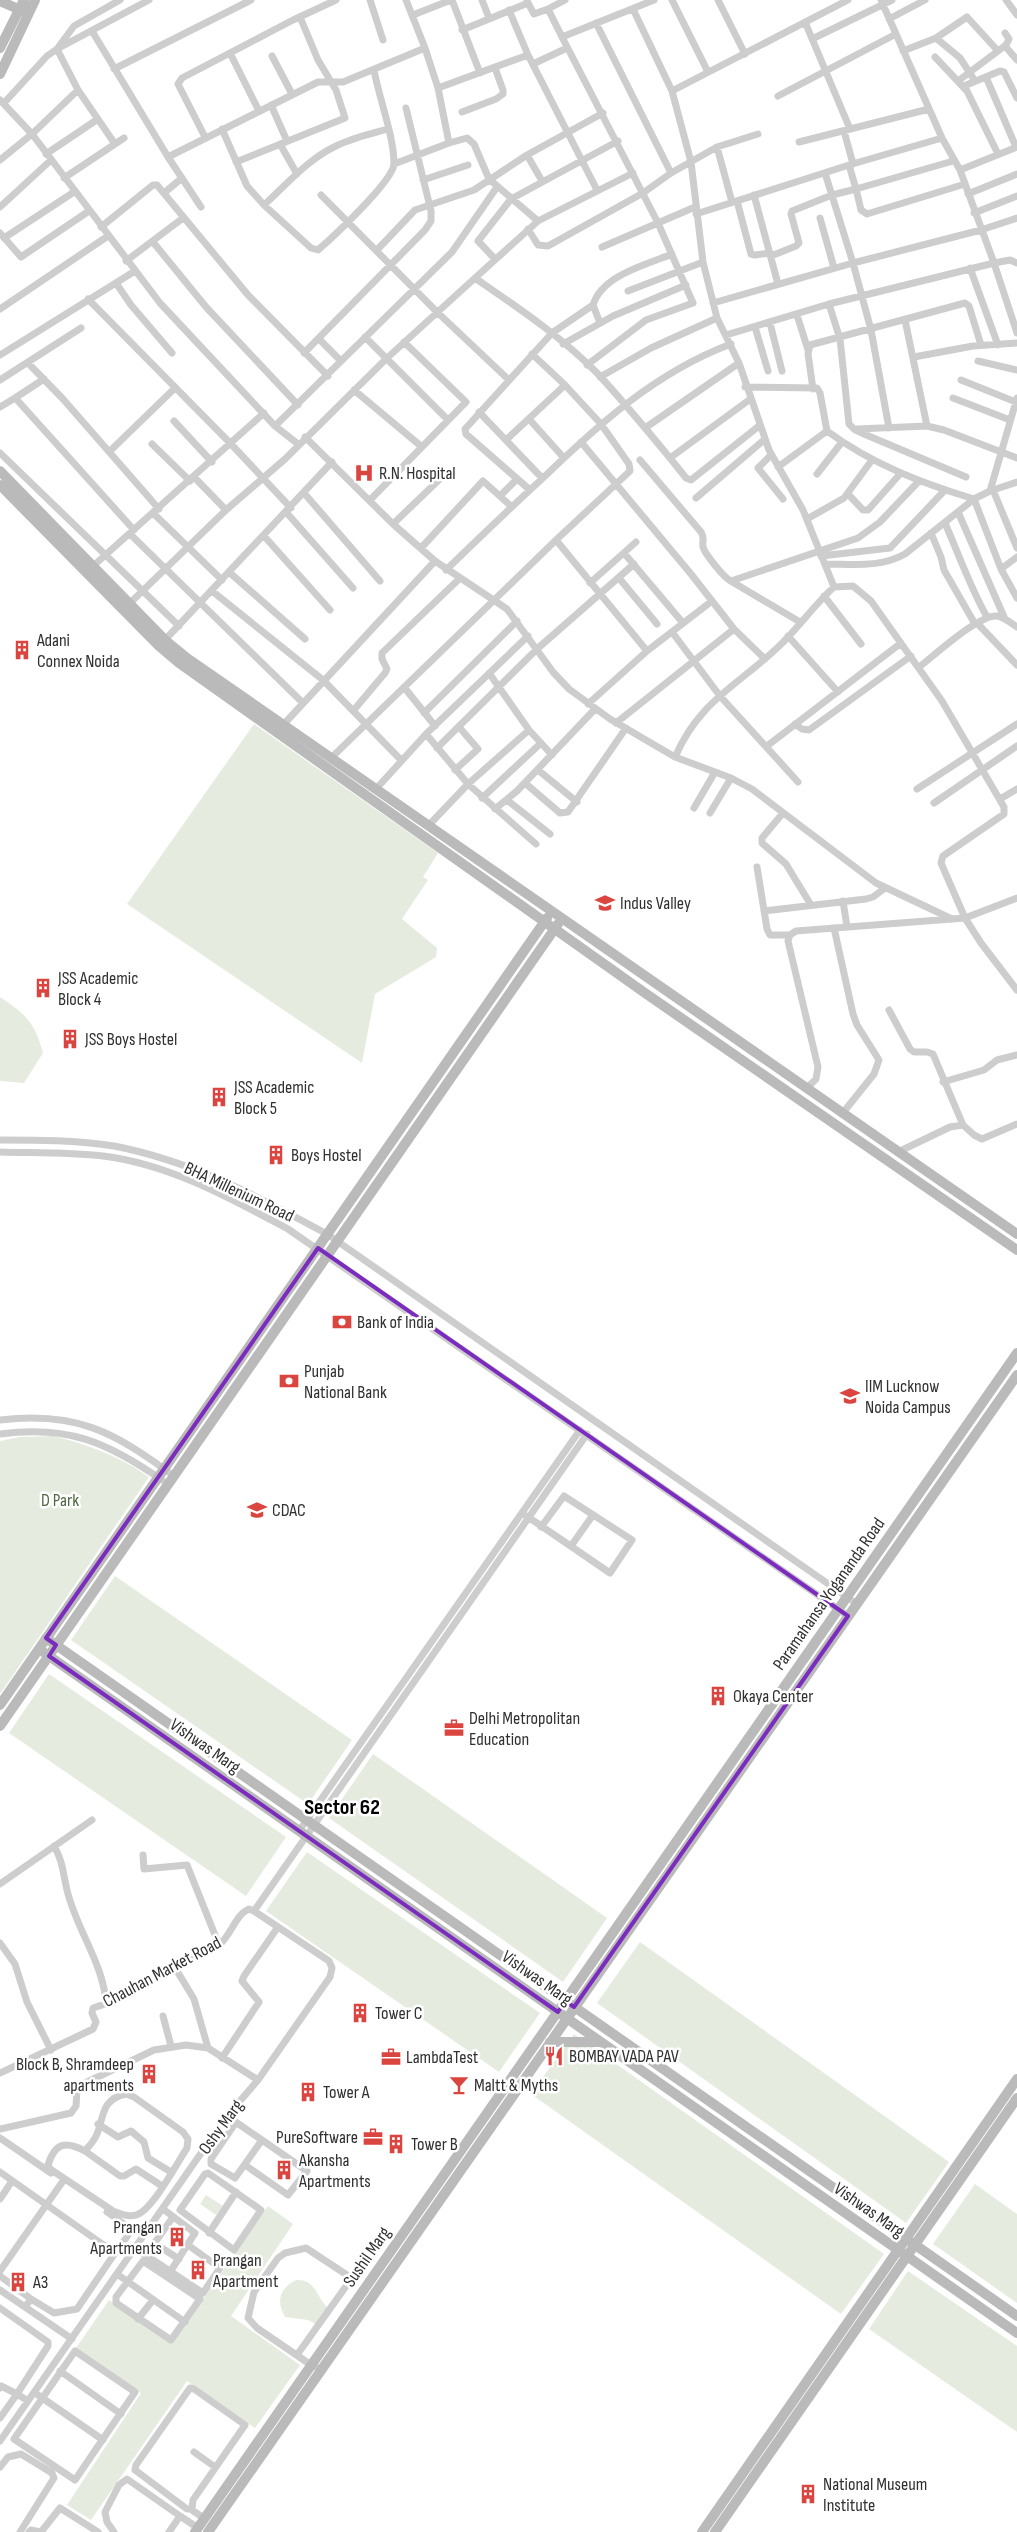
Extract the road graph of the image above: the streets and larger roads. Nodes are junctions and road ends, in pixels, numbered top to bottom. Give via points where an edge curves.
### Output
1 (120, 0) edge
2 (149, 0) edge
3 (251, 0) edge
4 (336, 0) edge
5 (370, 0) edge
6 (406, 0) edge
7 (451, 0) edge
8 (482, 0) edge
9 (565, 0) edge
10 (654, 0) edge
11 (672, 0) edge
12 (720, 0) edge
13 (848, 0) edge
14 (892, 0) edge
15 (925, 0) edge
16 (1006, 0) edge
17 (0, 1) edge
18 (528, 1) edge
19 (882, 2) edge
20 (26, 4) edge
21 (548, 9) junction
22 (633, 9) junction
23 (509, 10) junction
24 (413, 15) junction
25 (300, 16) junction
26 (1017, 16) edge
27 (489, 18) junction
28 (889, 19) junction
29 (805, 22) junction
30 (596, 23) junction
31 (462, 30) junction
32 (92, 31) junction
33 (1005, 33) dead end
34 (896, 34) junction
35 (562, 37) junction
36 (936, 38) junction
37 (812, 39) junction
38 (383, 40) dead end
39 (1, 42) edge
40 (1005, 46) junction
41 (425, 48) junction
42 (567, 48) junction
43 (57, 49) junction
44 (998, 50) junction
45 (903, 52) junction
46 (230, 53) junction
47 (745, 54) junction
48 (528, 55) junction
49 (272, 56) dead end
50 (936, 57) dead end
51 (1017, 60) edge
52 (533, 64) junction
53 (495, 68) junction
54 (114, 69) junction
55 (374, 70) junction
56 (970, 71) junction
57 (708, 72) junction
58 (826, 72) junction
59 (480, 73) junction
60 (0, 74) edge
61 (986, 77) junction
62 (958, 81) junction
63 (975, 81) junction
64 (332, 82) junction
65 (964, 86) junction
66 (438, 88) junction
67 (78, 90) junction
68 (672, 91) junction
69 (292, 94) junction
70 (778, 96) dead end
71 (1017, 98) edge
72 (2, 101) edge
73 (271, 105) junction
74 (406, 108) dead end
75 (929, 109) junction
76 (259, 111) junction
77 (462, 112) dead end
78 (603, 113) junction
79 (98, 119) junction
80 (222, 129) junction
81 (388, 129) junction
82 (847, 130) junction
83 (567, 132) junction
84 (32, 134) junction
85 (758, 134) dead end
86 (124, 138) dead end
87 (205, 138) junction
88 (942, 138) junction
89 (287, 141) junction
90 (618, 141) junction
91 (799, 142) dead end
92 (449, 143) junction
93 (115, 144) junction
94 (280, 144) junction
95 (717, 147) junction
96 (1017, 147) edge
97 (527, 154) junction
98 (998, 154) junction
99 (416, 155) junction
100 (48, 157) junction
101 (168, 157) junction
102 (0, 160) edge
103 (582, 161) junction
104 (953, 161) junction
105 (236, 162) junction
106 (691, 162) junction
107 (394, 164) junction
108 (851, 164) junction
109 (468, 166) dead end
110 (960, 170) junction
111 (633, 173) junction
112 (671, 173) junction
113 (825, 173) junction
114 (297, 174) junction
115 (1017, 174) edge
116 (64, 178) junction
117 (182, 178) junction
118 (489, 179) junction
119 (423, 180) junction
120 (542, 181) junction
121 (965, 184) junction
122 (497, 187) junction
123 (597, 190) junction
124 (856, 190) junction
125 (74, 192) junction
126 (643, 193) junction
127 (164, 194) junction
128 (968, 194) junction
129 (321, 195) dead end
130 (754, 195) junction
131 (832, 195) junction
132 (1017, 196) edge
133 (511, 199) junction
134 (734, 201) junction
135 (429, 204) junction
136 (264, 205) junction
137 (201, 207) dead end
138 (0, 208) edge
139 (696, 210) junction
140 (89, 211) junction
141 (974, 213) junction
142 (183, 218) junction
143 (820, 218) dead end
144 (1017, 218) edge
145 (348, 220) junction
146 (538, 221) junction
147 (658, 223) junction
148 (101, 227) junction
149 (528, 229) junction
150 (981, 230) junction
151 (2, 236) edge
152 (108, 236) junction
153 (153, 242) junction
154 (602, 247) dead end
155 (377, 250) junction
156 (672, 254) junction
157 (770, 255) junction
158 (496, 259) junction
159 (126, 261) junction
160 (703, 262) junction
161 (853, 263) junction
162 (994, 263) junction
163 (1017, 263) edge
164 (391, 265) junction
165 (834, 268) junction
166 (970, 268) junction
167 (135, 271) junction
168 (680, 272) junction
169 (475, 278) junction
170 (116, 283) junction
171 (778, 284) junction
172 (686, 285) junction
173 (414, 288) junction
174 (628, 291) dead end
175 (862, 295) junction
176 (88, 299) junction
177 (713, 303) junction
178 (829, 304) junction
179 (594, 305) junction
180 (0, 309) edge
181 (437, 312) junction
182 (797, 315) junction
183 (717, 318) junction
184 (905, 320) junction
185 (600, 323) junction
186 (770, 323) junction
187 (755, 327) junction
188 (81, 328) dead end
189 (871, 330) junction
190 (552, 333) junction
191 (1017, 333) edge
192 (726, 335) junction
193 (365, 337) junction
194 (319, 339) junction
195 (840, 339) junction
196 (404, 342) junction
197 (1017, 343) edge
198 (563, 344) junction
199 (731, 344) junction
200 (981, 345) junction
201 (998, 346) junction
202 (808, 351) junction
203 (172, 353) dead end
204 (304, 353) junction
205 (532, 354) junction
206 (0, 355) edge
207 (914, 357) junction
208 (386, 359) junction
209 (341, 361) junction
210 (978, 361) dead end
211 (28, 363) junction
212 (738, 364) junction
213 (587, 365) junction
214 (1017, 370) edge
215 (768, 371) dead end
216 (782, 371) dead end
217 (328, 376) junction
218 (600, 377) junction
219 (44, 379) junction
220 (0, 380) edge
221 (509, 380) junction
222 (962, 380) dead end
223 (565, 385) junction
224 (745, 387) junction
225 (175, 388) junction
226 (813, 389) junction
227 (354, 390) junction
228 (15, 398) junction
229 (953, 398) dead end
230 (750, 400) junction
231 (1016, 400) edge
232 (626, 404) junction
233 (298, 405) junction
234 (0, 407) edge
235 (479, 412) junction
236 (264, 413) junction
237 (529, 419) junction
238 (448, 420) junction
239 (1010, 420) junction
240 (174, 421) dead end
241 (600, 424) junction
242 (275, 426) junction
243 (759, 426) junction
244 (926, 426) junction
245 (645, 428) junction
246 (888, 428) junction
247 (854, 429) junction
248 (827, 431) junction
249 (305, 438) junction
250 (506, 440) junction
251 (764, 440) junction
252 (581, 442) junction
253 (842, 442) junction
254 (152, 444) dead end
255 (231, 444) junction
256 (298, 444) junction
257 (422, 447) junction
258 (110, 451) junction
259 (0, 453) edge
260 (1000, 454) junction
261 (771, 455) junction
262 (564, 458) junction
263 (670, 458) junction
264 (1017, 458) edge
265 (640, 460) dead end
266 (872, 460) junction
267 (212, 462) junction
268 (332, 462) junction
269 (778, 467) junction
270 (0, 471) edge
271 (818, 474) dead end
272 (900, 474) junction
273 (444, 475) dead end
274 (966, 477) dead end
275 (542, 478) junction
276 (192, 479) junction
277 (263, 479) junction
278 (517, 479) junction
279 (919, 481) junction
280 (1017, 482) edge
281 (616, 483) junction
282 (0, 485) edge
283 (530, 490) junction
284 (945, 490) junction
285 (991, 491) junction
286 (304, 493) junction
287 (848, 494) junction
288 (500, 496) junction
289 (696, 498) dead end
290 (371, 499) junction
291 (974, 499) junction
292 (783, 500) dead end
293 (512, 507) junction
294 (226, 510) junction
295 (288, 510) junction
296 (157, 511) junction
297 (958, 512) junction
298 (807, 519) junction
299 (945, 522) junction
300 (393, 524) junction
301 (132, 532) junction
302 (931, 533) junction
303 (264, 536) junction
304 (556, 540) junction
305 (636, 542) dead end
306 (188, 548) junction
307 (421, 548) junction
308 (1017, 548) edge
309 (624, 552) junction
310 (820, 552) junction
311 (106, 555) junction
312 (1017, 557) edge
313 (435, 561) junction
314 (634, 564) junction
315 (825, 564) junction
316 (92, 567) junction
317 (1001, 568) junction
318 (165, 570) junction
319 (446, 570) junction
320 (229, 572) junction
321 (460, 578) junction
322 (619, 578) junction
323 (727, 579) junction
324 (222, 580) junction
325 (380, 581) dead end
326 (590, 583) junction
327 (834, 587) junction
328 (353, 588) dead end
329 (142, 591) junction
330 (212, 591) junction
331 (601, 595) junction
332 (824, 596) junction
333 (1017, 598) edge
334 (495, 600) junction
335 (712, 601) junction
336 (129, 604) junction
337 (200, 604) junction
338 (330, 610) dead end
339 (987, 617) junction
340 (1005, 619) junction
341 (517, 621) junction
342 (800, 622) junction
343 (683, 623) junction
344 (657, 624) dead end
345 (976, 624) junction
346 (179, 626) junction
347 (1017, 627) edge
348 (734, 629) junction
349 (672, 632) junction
350 (528, 636) junction
351 (788, 636) junction
352 (305, 639) dead end
353 (162, 643) junction
354 (901, 643) junction
355 (861, 644) dead end
356 (537, 649) junction
357 (647, 651) junction
358 (911, 656) junction
359 (765, 659) junction
360 (693, 661) junction
361 (1017, 665) edge
362 (919, 667) junction
363 (489, 673) junction
364 (323, 680) junction
365 (404, 687) junction
366 (499, 687) junction
367 (838, 692) junction
368 (720, 696) junction
369 (302, 703) junction
370 (588, 704) junction
371 (595, 709) junction
372 (353, 710) junction
373 (424, 712) junction
374 (616, 723) junction
375 (365, 724) junction
376 (795, 724) junction
377 (1017, 724) edge
378 (283, 725) junction
379 (435, 726) junction
380 (459, 727) junction
381 (626, 728) junction
382 (529, 730) junction
383 (426, 734) junction
384 (541, 743) junction
385 (767, 746) junction
386 (1017, 746) edge
387 (437, 748) junction
388 (974, 754) junction
389 (552, 755) junction
390 (675, 756) junction
391 (331, 758) junction
392 (401, 760) junction
393 (983, 769) junction
394 (455, 770) junction
395 (538, 770) junction
396 (715, 772) junction
397 (731, 778) junction
398 (798, 782) dead end
399 (525, 783) junction
400 (468, 784) junction
401 (917, 789) dead end
402 (1017, 789) edge
403 (376, 790) junction
404 (482, 798) junction
405 (1000, 799) junction
406 (507, 800) junction
407 (577, 802) junction
408 (934, 803) dead end
409 (694, 808) dead end
410 (495, 809) junction
411 (710, 813) dead end
412 (783, 813) junction
413 (428, 826) junction
414 (550, 834) dead end
415 (536, 844) dead end
416 (758, 867) dead end
417 (885, 888) junction
418 (1017, 898) edge
419 (843, 901) junction
420 (811, 905) junction
421 (764, 911) junction
422 (551, 912) junction
423 (965, 918) junction
424 (561, 919) junction
425 (952, 919) junction
426 (544, 922) junction
427 (847, 927) junction
428 (834, 928) junction
429 (555, 929) junction
430 (790, 935) junction
431 (1016, 987) edge
432 (889, 1010) dead end
433 (1017, 1055) edge
434 (943, 1082) junction
435 (806, 1089) junction
436 (842, 1114) junction
437 (1017, 1124) edge
438 (963, 1125) junction
439 (0, 1140) edge
440 (0, 1152) edge
441 (898, 1152) junction
442 (890, 1162) junction
443 (327, 1234) junction
444 (1017, 1234) edge
445 (337, 1242) junction
446 (318, 1248) junction
447 (1017, 1250) edge
448 (328, 1255) junction
449 (1017, 1353) edge
450 (1017, 1375) edge
451 (0, 1419) edge
452 (580, 1430) junction
453 (2, 1433) edge
454 (587, 1434) junction
455 (161, 1473) junction
456 (171, 1480) junction
457 (522, 1513) junction
458 (593, 1515) junction
459 (528, 1518) junction
460 (541, 1526) junction
461 (571, 1546) junction
462 (847, 1597) junction
463 (857, 1604) junction
464 (838, 1609) junction
465 (454, 1610) junction
466 (461, 1615) junction
467 (848, 1616) junction
468 (46, 1638) junction
469 (56, 1645) junction
470 (39, 1649) junction
471 (49, 1656) junction
472 (400, 1687) junction
473 (408, 1692) junction
474 (0, 1705) edge
475 (0, 1726) edge
476 (367, 1735) junction
477 (374, 1740) junction
478 (92, 1820) dead end
479 (311, 1823) junction
480 (303, 1834) junction
481 (54, 1846) junction
482 (143, 1856) dead end
483 (0, 1884) edge
484 (254, 1911) junction
485 (278, 1927) junction
486 (0, 1943) edge
487 (219, 1945) junction
488 (174, 1966) junction
489 (106, 2004) junction
490 (570, 2004) junction
491 (562, 2015) junction
492 (163, 2016) dead end
493 (550, 2042) junction
494 (601, 2042) junction
495 (171, 2046) junction
496 (208, 2048) junction
497 (51, 2050) junction
498 (222, 2058) junction
499 (0, 2073) edge
500 (1017, 2079) edge
501 (258, 2080) junction
502 (1017, 2098) edge
503 (227, 2116) junction
504 (236, 2122) junction
505 (98, 2124) junction
506 (0, 2128) edge
507 (0, 2138) edge
508 (262, 2140) junction
509 (86, 2151) junction
510 (245, 2165) junction
511 (0, 2172) edge
512 (171, 2172) junction
513 (12, 2181) junction
514 (63, 2181) junction
515 (164, 2183) junction
516 (180, 2185) junction
517 (193, 2190) junction
518 (236, 2192) junction
519 (0, 2199) edge
520 (47, 2205) junction
521 (163, 2209) junction
522 (173, 2216) junction
523 (209, 2232) junction
524 (906, 2239) junction
525 (154, 2243) junction
526 (188, 2245) junction
527 (915, 2245) junction
528 (135, 2248) junction
529 (898, 2250) junction
530 (115, 2252) junction
531 (146, 2255) junction
532 (907, 2256) junction
533 (179, 2259) junction
534 (0, 2270) edge
535 (170, 2272) junction
536 (117, 2274) junction
537 (0, 2276) edge
538 (95, 2282) junction
539 (127, 2282) junction
540 (0, 2290) edge
541 (106, 2290) junction
542 (31, 2298) junction
543 (153, 2300) junction
544 (25, 2307) junction
545 (0, 2308) edge
546 (1017, 2316) edge
547 (138, 2319) junction
548 (185, 2322) junction
549 (1017, 2333) edge
550 (72, 2339) junction
551 (297, 2355) junction
552 (311, 2365) junction
553 (322, 2369) junction
554 (60, 2371) junction
555 (0, 2388) edge
556 (34, 2393) junction
557 (16, 2394) junction
558 (41, 2398) junction
559 (28, 2402) junction
560 (121, 2414) junction
561 (0, 2418) edge
562 (104, 2440) junction
563 (0, 2441) edge
564 (194, 2452) dead end
565 (0, 2467) edge
566 (215, 2467) junction
567 (192, 2509) junction
568 (180, 2516) junction
569 (205, 2519) junction
570 (197, 2530) edge
571 (20, 2532) edge
572 (29, 2532) edge
573 (98, 2532) edge
574 (114, 2532) edge
575 (169, 2532) edge
576 (208, 2532) edge
577 (702, 2532) edge
578 (715, 2532) edge

1 - 43 street via 74,26
2 - 32 street
3 - 54 street
4 - 25 street
5 - 38 street
6 - 24 street
7 - 24 street
7 - 31 street
8 - 27 street
9 - 21 street
10 - 22 street
11 - 57 street
12 - 47 street
13 - 29 street
14 - 19 street
15 - 28 street
16 - 26 street
17 - 20 street
18 - 21 street via 534,14
18 - 23 street
19 - 28 street
19 - 37 street
20 - 39 street
20 - 60 street
21 - 35 street
22 - 30 street
22 - 68 street
23 - 27 street
23 - 48 street
24 - 41 street
25 - 46 street
25 - 64 street via 318,60
27 - 31 street
28 - 34 street
29 - 37 street
29 - 47 street
30 - 35 street
30 - 112 street
31 - 59 street
32 - 43 street
32 - 54 street
33 - 40 street via 1009,39
34 - 45 street
34 - 58 street
35 - 42 street
36 - 44 street via 968,18
36 - 45 street
36 - 56 street
37 - 58 street
40 - 44 street
40 - 51 street
41 - 55 street
41 - 66 street
42 - 52 street
42 - 78 street
43 - 67 street
43 - 72 street
44 - 56 street
45 - 75 street
46 - 76 street
46 - 87 street via 178,84
47 - 57 street
48 - 52 street
48 - 53 street
49 - 69 street
50 - 62 street
52 - 83 street
53 - 59 street
53 - 77 street via 503,94 496,100
54 - 101 street
55 - 64 street via 344,82
55 - 81 street
56 - 62 street
56 - 63 street
57 - 68 street
58 - 70 street
58 - 82 street
59 - 66 street
61 - 63 street
61 - 71 street via 1004,72
61 - 96 street
62 - 65 street
63 - 65 street
64 - 69 street via 318,82
64 - 89 street via 345,118
65 - 98 street
66 - 92 street
67 - 79 street
67 - 84 street
68 - 106 street
69 - 73 street
72 - 84 street
73 - 76 street
73 - 89 street
74 - 99 street
75 - 82 street
75 - 88 street
76 - 80 street
78 - 83 street
78 - 90 street
79 - 93 street
79 - 100 street
80 - 87 street
80 - 105 street
81 - 107 street
81 - 114 street via 334,146
82 - 91 street
82 - 108 street
83 - 97 street
83 - 103 street
84 - 100 street
84 - 102 street
85 - 95 street
86 - 93 street
87 - 101 street
88 - 104 street
88 - 108 street
89 - 94 street
90 - 103 street
90 - 111 street
92 - 99 street
92 - 118 street via 467,138 471,140
93 - 116 street
94 - 105 street
94 - 114 street
95 - 106 street
95 - 134 street
96 - 98 street
97 - 118 street
97 - 120 street
98 - 110 street
99 - 107 street
99 - 119 street
100 - 116 street
100 - 138 street
101 - 117 street
103 - 120 street
103 - 123 street
104 - 110 street
104 - 124 street
105 - 136 street via 247,186
106 - 112 street
106 - 139 street
107 - 145 street via 388,180
108 - 113 street
108 - 124 street
109 - 119 street
110 - 121 street
111 - 123 street
111 - 126 street
112 - 126 street
113 - 130 street
113 - 131 street
114 - 136 street
115 - 128 street
116 - 125 street
117 - 127 street
117 - 137 street
118 - 122 street
118 - 135 street via 474,190
119 - 135 street
120 - 133 street
121 - 124 street via 867,214 861,210
121 - 128 street
122 - 133 street
122 - 173 street via 457,246
123 - 146 street
124 - 131 street
125 - 140 street
125 - 151 street
126 - 147 street
126 - 149 street via 545,247 538,245
127 - 142 street
127 - 148 street via 157,185 153,186
128 - 141 street
129 - 145 street
130 - 134 street
130 - 157 street
131 - 157 street via 792,211 799,242
131 - 161 street
132 - 141 street
133 - 146 street
133 - 158 street via 478,241
134 - 139 street
134 - 157 street via 752,254
135 - 155 street via 415,210
135 - 164 street via 431,221
136 - 145 street via 314,251
139 - 147 street
139 - 160 street
140 - 148 street
140 - 151 street via 21,258
141 - 150 street
142 - 153 street
142 - 204 street via 248,295
143 - 165 street
144 - 150 street
145 - 155 street
146 - 149 street
147 - 154 street
147 - 156 street
148 - 152 street
149 - 158 street
150 - 161 street
150 - 162 street
152 - 159 street
152 - 180 street
153 - 159 street
153 - 233 street via 211,314
155 - 164 street
156 - 168 street
156 - 179 street via 612,281 602,290
157 - 171 street
158 - 169 street
159 - 167 street
160 - 168 street
160 - 177 street
161 - 165 street
161 - 175 street
162 - 163 street via 1010,260
162 - 166 street
162 - 191 street
164 - 173 street
164 - 194 street
165 - 171 street
166 - 175 street
166 - 201 street
167 - 170 street
167 - 236 street via 160,303
168 - 172 street
168 - 174 street
169 - 181 street
169 - 190 street
170 - 176 street
170 - 203 street
171 - 177 street
172 - 185 street
172 - 213 street via 693,303 646,320
173 - 181 street
173 - 193 street
175 - 178 street
175 - 189 street
176 - 206 street
176 - 225 street
177 - 183 street
178 - 182 street
178 - 195 street
179 - 185 street
179 - 190 street
181 - 196 street
181 - 221 street
182 - 186 street
182 - 202 street
183 - 192 street
183 - 218 street via 651,348
184 - 189 street
184 - 200 street via 965,303 969,306
184 - 207 street
185 - 198 street
186 - 187 street
186 - 216 street
187 - 192 street
187 - 215 street
188 - 211 street
189 - 195 street
189 - 246 street
190 - 198 street
190 - 205 street
192 - 199 street
193 - 208 street
193 - 209 street
194 - 204 street
194 - 209 street
195 - 202 street via 810,345
195 - 247 street via 848,419
196 - 208 street
196 - 238 street via 466,402
197 - 201 street
198 - 213 street
199 - 212 street
199 - 232 street via 677,368
200 - 201 street
200 - 207 street
202 - 226 street
204 - 217 street
205 - 221 street
205 - 223 street
207 - 244 street
208 - 227 street
208 - 238 street
209 - 217 street
210 - 214 street
211 - 219 street
211 - 220 street
212 - 224 street
212 - 245 street
213 - 218 street
217 - 233 street
218 - 232 street
219 - 228 street
219 - 258 street
221 - 235 street
222 - 231 street
223 - 237 street
223 - 241 street
224 - 226 street
224 - 230 street
225 - 255 street
225 - 258 street
226 - 248 street via 820,392
227 - 249 street
227 - 257 street
228 - 234 street
228 - 301 street
229 - 239 street
230 - 243 street
230 - 263 street
231 - 239 street
232 - 241 street
232 - 245 street
233 - 242 street
235 - 250 street
235 - 278 street via 465,429 466,434
236 - 242 street
236 - 255 street
237 - 250 street
237 - 262 street
238 - 257 street
239 - 260 street
240 - 267 street
241 - 252 street
241 - 281 street via 631,468
242 - 256 street
243 - 251 street
243 - 263 street via 691,480
244 - 246 street
244 - 260 street via 944,430
245 - 263 street
246 - 247 street
247 - 274 street
248 - 253 street
248 - 269 street
249 - 256 street
249 - 268 street
250 - 275 street
251 - 261 street
251 - 289 street
252 - 262 street
252 - 281 street
253 - 266 street
253 - 271 street
254 - 276 street
255 - 267 street
255 - 277 street
256 - 277 street
257 - 290 street
258 - 296 street
259 - 311 street
260 - 264 street
260 - 285 street
261 - 269 street
261 - 292 street via 758,468
262 - 275 street
265 - 323 street via 701,532 704,549
266 - 272 street
266 - 287 street
267 - 276 street
268 - 286 street
268 - 290 street
269 - 298 street
270 - 316 street
272 - 279 street
272 - 287 street via 868,510 863,510
273 - 300 street
275 - 283 street
276 - 294 street
276 - 296 street
277 - 294 street
277 - 295 street
278 - 283 street
278 - 288 street
279 - 284 street
279 - 310 street via 870,530
280 - 285 street
281 - 304 street
281 - 335 street
282 - 353 street
283 - 293 street
284 - 291 street
284 - 310 street via 890,548
285 - 291 street
285 - 308 street
286 - 295 street
286 - 325 street
287 - 298 street via 832,507
288 - 293 street
288 - 307 street via 483,481
290 - 300 street
291 - 297 street
291 - 317 street
293 - 319 street
294 - 306 street
295 - 303 street
295 - 328 street
296 - 301 street
296 - 306 street
297 - 299 street
297 - 340 street
298 - 310 street
299 - 302 street
299 - 339 street via 970,585
300 - 307 street
301 - 311 street
301 - 318 street
302 - 315 street via 894,560 882,564
302 - 345 street via 944,570
303 - 320 street
303 - 338 street
304 - 326 street
304 - 334 street
305 - 309 street
306 - 318 street
306 - 324 street
307 - 313 street
309 - 314 street
309 - 326 street
310 - 315 street
310 - 323 street
311 - 316 street
311 - 329 street
312 - 317 street
313 - 319 street
313 - 364 street
314 - 322 street
314 - 343 street
315 - 327 street
316 - 336 street
317 - 333 street
318 - 329 street
318 - 337 street
319 - 321 street
320 - 324 street
320 - 352 street
321 - 334 street
321 - 372 street via 382,653 387,669 385,673
322 - 331 street
322 - 344 street
323 - 342 street
324 - 330 street
326 - 331 street
327 - 332 street
327 - 354 street via 853,586 863,592
329 - 336 street
329 - 346 street
330 - 337 street
330 - 364 street
331 - 356 street
331 - 357 street
332 - 342 street
332 - 355 street
334 - 341 street
334 - 365 street
335 - 343 street
335 - 348 street
336 - 353 street
337 - 346 street
337 - 369 street
339 - 340 street
339 - 345 street
340 - 347 street
341 - 350 street
341 - 373 street
342 - 351 street
343 - 349 street
345 - 361 street
345 - 362 street
346 - 353 street
348 - 359 street
348 - 360 street
349 - 357 street
349 - 360 street
350 - 356 street
350 - 363 street
351 - 359 street
351 - 367 street
353 - 378 street
353 - 426 street via 179,663
354 - 358 street
354 - 367 street
356 - 366 street
356 - 370 street via 569,689
357 - 370 street
358 - 362 street
358 - 376 street via 809,730
359 - 368 street
360 - 368 street
360 - 374 street
362 - 388 street
363 - 366 street
363 - 379 street
364 - 369 street
364 - 372 street
365 - 373 street
365 - 375 street
366 - 380 street
366 - 382 street
367 - 376 street
368 - 385 street
368 - 390 street via 685,734
369 - 378 street
370 - 371 street
371 - 374 street
371 - 389 street
372 - 375 street
373 - 379 street
374 - 381 street
375 - 391 street
375 - 392 street
376 - 385 street
377 - 388 street
378 - 391 street
379 - 383 street
380 - 387 street
380 - 394 street via 478,749
381 - 390 street
381 - 407 street
382 - 384 street
382 - 400 street
383 - 387 street
383 - 392 street
384 - 389 street
384 - 404 street
385 - 398 street
386 - 393 street
387 - 394 street
388 - 393 street
388 - 401 street
389 - 395 street
390 - 396 street
391 - 403 street
392 - 403 street
393 - 405 street
393 - 408 street
394 - 400 street
395 - 399 street
395 - 407 street
396 - 397 street
396 - 409 street
397 - 411 street
397 - 412 street via 752,789
399 - 406 street
399 - 407 street via 564,814
400 - 404 street
400 - 413 street
402 - 405 street
403 - 413 street
404 - 410 street
405 - 423 street via 1004,814 943,856 942,870
406 - 410 street
406 - 414 street
410 - 415 street
412 - 417 street
412 - 420 street via 762,838 762,843 786,864
413 - 422 street
416 - 421 street
417 - 419 street via 873,897
417 - 425 street
418 - 423 street
419 - 420 street
419 - 427 street
420 - 421 street
421 - 430 street via 770,935
422 - 424 street
422 - 426 street
423 - 425 street
423 - 431 street
424 - 429 street
424 - 435 street
425 - 427 street
426 - 429 street
426 - 443 street
427 - 428 street
428 - 430 street
428 - 436 street via 853,1014 879,1060 874,1074
429 - 442 street
429 - 445 street
430 - 435 street via 788,941 818,1067 816,1079
432 - 434 street via 910,1049 933,1054
433 - 434 street via 997,1060 984,1070
434 - 438 street
435 - 436 street
436 - 441 street
437 - 438 street via 982,1139
438 - 441 street via 950,1127
439 - 443 street, BHA Millenium Road via 66,1141 113,1146 156,1156 213,1175
440 - 446 street, BHA Millenium Road via 105,1156 151,1166 203,1185
441 - 442 street
441 - 444 street
442 - 447 street
443 - 445 street, BHA Millenium Road
443 - 446 street
445 - 448 street
445 - 462 street, BHA Millenium Road
446 - 448 street, BHA Millenium Road
446 - 455 street
448 - 452 street, BHA Millenium Road
448 - 456 street
449 - 462 street, Paramahansa Yogananda Road
450 - 463 street, Paramahansa Yogananda Road
451 - 453 street
451 - 455 street via 55,1419 85,1424 136,1448
452 - 454 street, BHA Millenium Road
452 - 457 street
453 - 455 street via 54,1432 88,1438
454 - 459 street
454 - 464 street, BHA Millenium Road
455 - 456 street
455 - 468 street
456 - 469 street
457 - 459 street
457 - 465 street
458 - 460 street via 564,1496
458 - 461 street
458 - 461 street via 632,1540 610,1573
459 - 460 street
459 - 466 street
460 - 461 street
462 - 463 street, BHA Millenium Road
462 - 464 street, Paramahansa Yogananda Road
463 - 467 street, Paramahansa Yogananda Road
464 - 467 street, BHA Millenium Road
464 - 490 street, Paramahansa Yogananda Road
465 - 466 street
465 - 472 street
466 - 473 street
467 - 490 street, Paramahansa Yogananda Road
468 - 469 street, Vishwas Marg
468 - 470 street
469 - 471 street
469 - 479 street, Vishwas Marg
470 - 471 street, Vishwas Marg
470 - 474 street
471 - 475 street
471 - 480 street, Vishwas Marg
472 - 473 street
472 - 476 street
473 - 477 street
476 - 477 street
476 - 479 street
477 - 479 street
478 - 481 street
479 - 480 street
479 - 490 street, Vishwas Marg
480 - 484 street
480 - 491 street, Vishwas Marg
481 - 483 street
481 - 489 street via 62,1858 67,1890 102,1980
482 - 487 street via 144,1869 187,1866
484 - 485 street, Oshy Marg
484 - 487 street, Chauhan Market Road via 243,1912
485 - 498 street via 242,1982 257,1998 257,2006
485 - 501 street, Oshy Marg via 329,1961 332,1968 330,1977
486 - 497 street via 15,1964 27,2002
487 - 488 street, Chauhan Market Road
488 - 489 street, Chauhan Market Road
488 - 496 street via 194,1998
489 - 497 street, Chauhan Market Road via 92,2011 96,2022 93,2029
490 - 491 street, Sushil Marg
490 - 524 street, Vishwas Marg
491 - 493 street, Sushil Marg
491 - 494 street, Vishwas Marg
491 - 552 street, Sushil Marg
492 - 495 street
493 - 494 street
493 - 553 street, Sushil Marg
494 - 529 street, Vishwas Marg
495 - 496 street
495 - 506 street via 154,2050 83,2084 77,2090 76,2106 71,2113
496 - 498 street
497 - 499 street, Chauhan Market Road
498 - 501 street
500 - 524 street
501 - 503 street, Oshy Marg
502 - 527 street
503 - 504 street
503 - 516 street, Oshy Marg
504 - 508 street
504 - 510 street via 210,2161 235,2178
505 - 509 street via 96,2137
505 - 512 street via 118,2137 131,2131 144,2142 148,2158
505 - 512 street via 102,2113 119,2095 134,2097 188,2139 187,2148
507 - 514 street
508 - 510 street
508 - 510 street via 306,2169 306,2173 288,2195
509 - 515 street via 120,2176 136,2169
509 - 515 street via 66,2143 60,2146 48,2165 113,2211 137,2215 148,2207
511 - 513 street
512 - 515 street
513 - 519 street
513 - 520 street
514 - 520 street
514 - 530 street via 130,2228
515 - 516 street
516 - 517 street
516 - 521 street, Oshy Marg
517 - 518 street via 208,2173
517 - 523 street via 180,2210
518 - 523 street
518 - 523 street via 261,2212 234,2250
520 - 530 street
520 - 534 street
521 - 522 street
521 - 528 street, Oshy Marg
522 - 525 street
522 - 526 street via 195,2233
524 - 527 street, Vishwas Marg
524 - 529 street
525 - 531 street
525 - 533 street
526 - 533 street
526 - 535 street via 220,2268 210,2285 201,2293
527 - 532 street
527 - 546 street, Vishwas Marg
528 - 531 street
528 - 536 street, Oshy Marg
529 - 532 street, Vishwas Marg
529 - 577 street
530 - 538 street
531 - 535 street
532 - 549 street, Vishwas Marg
532 - 578 street
533 - 535 street
536 - 539 street
536 - 541 street, Oshy Marg
537 - 542 street
538 - 541 street
538 - 542 street via 77,2309 72,2311 54,2313
539 - 543 street
539 - 547 street via 116,2297 116,2303
539 - 548 street via 144,2261 198,2298 200,2301
540 - 544 street
541 - 550 street, Oshy Marg
542 - 544 street
543 - 547 street
543 - 548 street
544 - 550 street
545 - 557 street via 48,2342
547 - 548 street via 171,2340
550 - 556 street, Oshy Marg
551 - 551 street via 256,2328 248,2318 254,2292 278,2258 306,2248 347,2276 349,2282
551 - 552 street
552 - 553 street
552 - 569 street, Sushil Marg
553 - 576 street, Sushil Marg
554 - 558 street
554 - 560 street
554 - 560 street via 72,2352 78,2352 133,2389 134,2394
555 - 557 street
556 - 558 street
556 - 559 street, Oshy Marg
557 - 559 street
557 - 561 street
558 - 562 street
558 - 562 street via 14,2439 66,2476 76,2480
559 - 563 street, Oshy Marg
560 - 562 street
564 - 566 street
565 - 571 street via 8,2457 21,2454 52,2473 54,2478
566 - 567 street via 193,2500
566 - 567 street via 245,2425 190,2388 135,2470
567 - 569 street
568 - 570 street
568 - 574 street via 128,2479 119,2485 105,2512
568 - 575 street
569 - 570 street, Sushil Marg
572 - 573 street via 42,2532 60,2508

